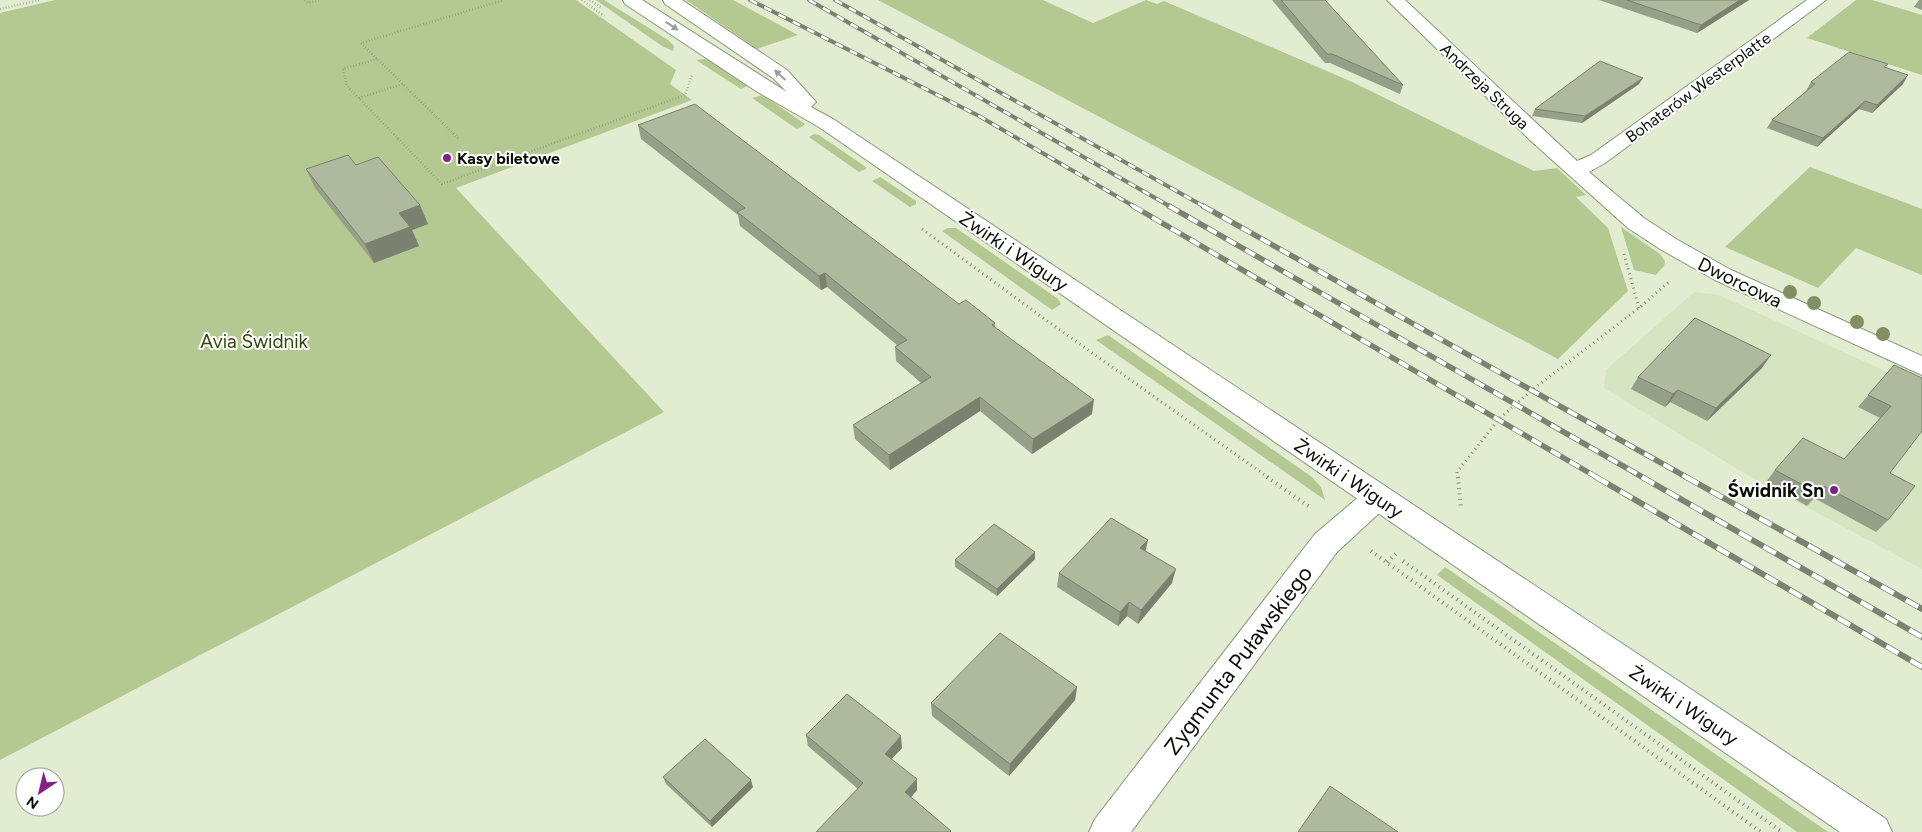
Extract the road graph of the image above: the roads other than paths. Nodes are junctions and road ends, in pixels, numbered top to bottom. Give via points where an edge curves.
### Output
1 (631, 0) edge
2 (671, 0) edge
3 (1395, 0) edge
4 (1818, 0) edge
5 (826, 123) junction
6 (1576, 170) junction
7 (1922, 366) edge
8 (1378, 497) junction
9 (1108, 832) edge
10 (1873, 832) edge

1 -> 5 main road via 763,87
5 -> 2 main road via 780,74
3 - 6 main road, Andrzeja Struga
4 - 6 main road, Bohaterów Westerplatte via 1598,159
5 - 8 main road, Żwirki i Wigury
6 - 7 main road, Dworcowa via 1636,223 1694,260
8 - 9 main road, Zygmunta Puławskiego via 1320,551
8 - 10 main road, Żwirki i Wigury

